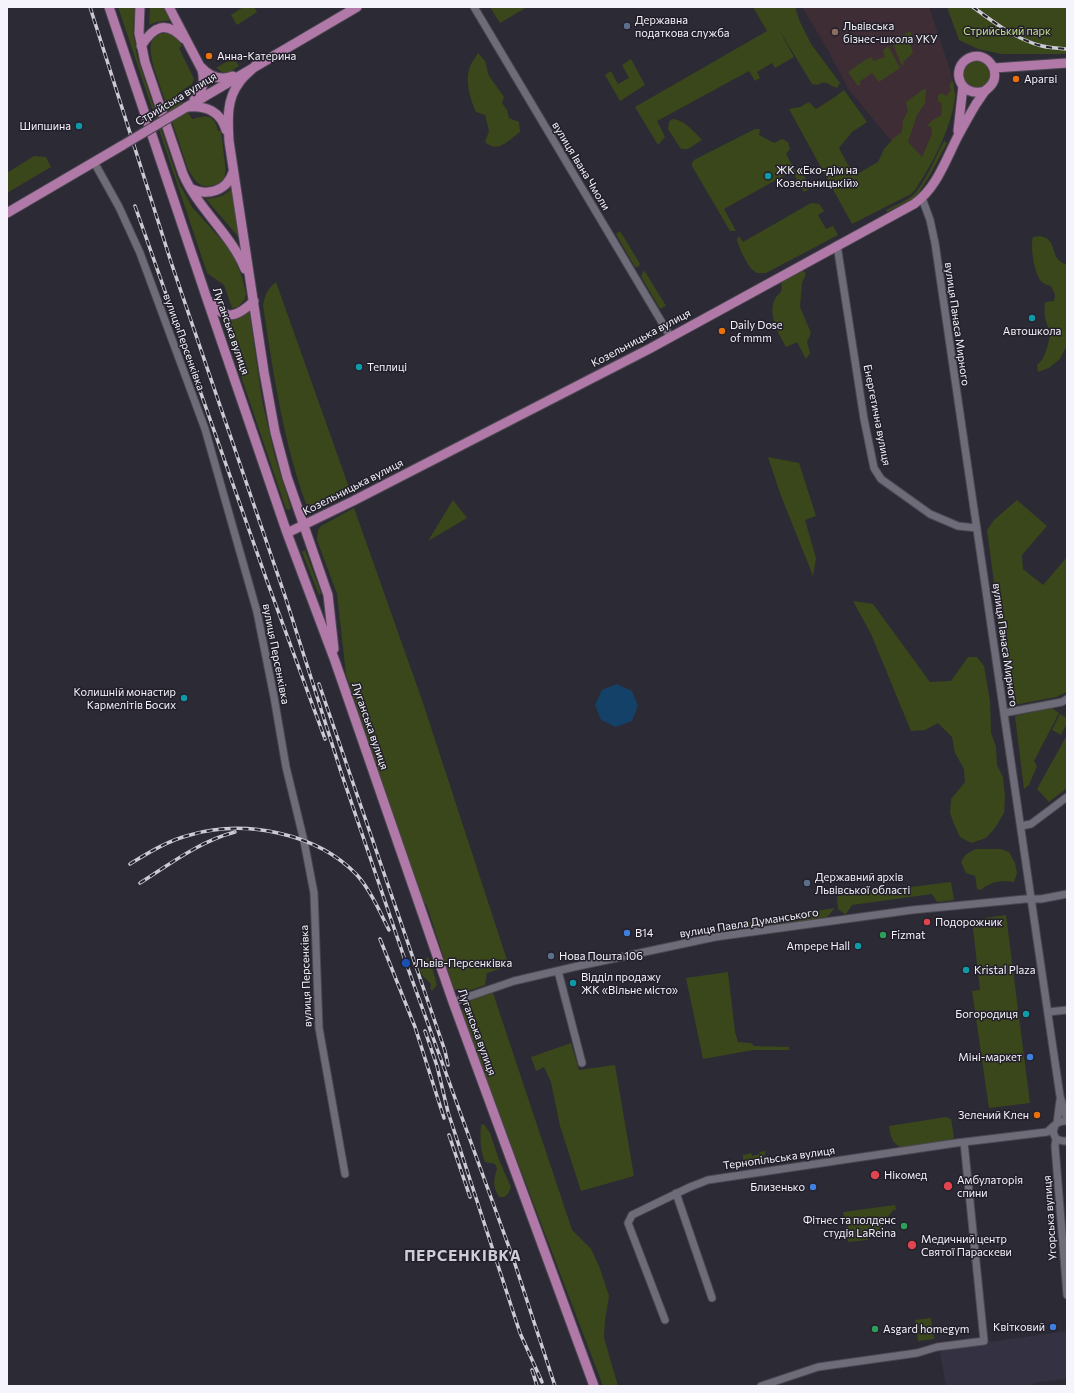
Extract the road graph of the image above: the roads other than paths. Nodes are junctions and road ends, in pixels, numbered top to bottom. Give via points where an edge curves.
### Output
1 (109, 7) edge
2 (140, 7) edge
3 (169, 7) edge
4 (357, 7) edge
5 (474, 7) edge
6 (189, 45) junction
7 (141, 46) junction
8 (1067, 63) edge
9 (256, 65) junction
10 (201, 67) junction
11 (994, 68) junction
12 (963, 86) junction
13 (985, 91) junction
14 (185, 108) junction
15 (958, 137) junction
16 (229, 141) junction
17 (94, 162) junction
18 (234, 172) junction
19 (189, 188) junction
20 (922, 198) junction
21 (7, 213) edge
22 (837, 245) junction
23 (250, 281) junction
24 (207, 299) junction
25 (254, 301) junction
26 (670, 336) junction
27 (304, 525) junction
28 (977, 528) junction
29 (287, 533) junction
30 (335, 661) junction
31 (1067, 699) edge
32 (1004, 713) junction
33 (1067, 797) edge
34 (1021, 826) junction
35 (1067, 894) edge
36 (1031, 899) junction
37 (558, 971) junction
38 (453, 1002) junction
39 (1067, 1010) edge
40 (1048, 1012) junction
41 (582, 1063) dead end
42 (1060, 1096) junction
43 (1067, 1121) edge
44 (1056, 1124) junction
45 (1047, 1132) junction
46 (1055, 1137) junction
47 (1067, 1140) edge
48 (964, 1142) junction
49 (345, 1174) dead end
50 (676, 1193) junction
51 (1067, 1296) edge
52 (712, 1298) dead end
53 (665, 1320) dead end
54 (594, 1386) edge
55 (761, 1386) edge

1 - 24 main road, Луганська вулиця
2 - 7 main road, Луганська вулиця
3 - 6 main road
4 - 9 main road, Стрийська вулиця
5 - 26 street, вулиця Івана Чмоли
6 - 7 main road via 176,31 164,27 150,33
6 - 10 main road
7 - 19 main road, Луганська вулиця via 149,78
8 - 11 main road
9 - 10 main road via 230,77 219,78 213,77
9 - 14 main road, Стрийська вулиця
9 - 16 main road, Луганська вулиця via 238,83 232,96 228,117
10 - 14 main road via 203,88 200,95
11 - 12 main road via 984,58 969,58 959,69 958,75
11 - 13 main road via 995,78
12 - 13 main road via 973,93
12 - 15 main road, Козельницька вулиця
13 - 15 main road, Козельницька вулиця
14 - 16 main road, Луганська вулиця via 208,108 215,112 225,126
14 - 17 main road, Стрийська вулиця, bridge
15 - 20 main road, Козельницька вулиця via 932,186
16 - 18 main road, Луганська вулиця
17 - 21 main road, Стрийська вулиця
17 - 49 street, вулиця Персенківка via 119,207 140,253 205,429 257,612 286,767 314,893 319,1028
18 - 19 main road via 229,182 215,192 199,192
18 - 23 main road, Луганська вулиця
19 - 23 main road, Луганська вулиця via 232,244
20 - 22 main road, Козельницька вулиця
20 - 28 street, вулиця Панаса Мирного via 935,243
22 - 26 main road, Козельницька вулиця
22 - 28 street, Енергетична вулиця via 874,468 881,479 930,514 958,526
23 - 25 main road, Луганська вулиця
24 - 25 main road via 218,311 231,316 240,313
24 - 29 main road, Луганська вулиця
25 - 27 main road, Луганська вулиця via 275,432
26 - 27 main road, Козельницька вулиця
27 - 29 main road, Козельницька вулиця
27 - 30 main road, Луганська вулиця via 328,595
28 - 32 street, вулиця Панаса Мирного
29 - 30 main road, Луганська вулиця
30 - 38 main road, Луганська вулиця
31 - 32 street
32 - 34 street, вулиця Панаса Мирного
33 - 34 street via 1031,824
34 - 36 street, вулиця Панаса Мирного
35 - 36 street, вулиця Павла Думанського
36 - 37 street, вулиця Павла Думанського via 912,910 715,937
36 - 40 street, вулиця Панаса Мирного
37 - 38 street, вулиця Павла Думанського via 514,981
37 - 41 street
38 - 54 main road, Луганська вулиця
39 - 40 street
40 - 42 street, вулиця Панаса Мирного
42 - 43 street, вулиця Панаса Мирного
42 - 44 street, вулиця Панаса Мирного
43 - 44 street
44 - 45 street
44 - 46 street, Угорська вулиця via 1053,1132
45 - 46 street
45 - 48 street, Тернопільська вулиця
46 - 47 street
46 - 51 street, Угорська вулиця
48 - 50 street, Тернопільська вулиця via 708,1180
48 - 55 street via 984,1341 818,1367
50 - 52 street
50 - 53 street, Тернопільська вулиця via 632,1215 628,1223

